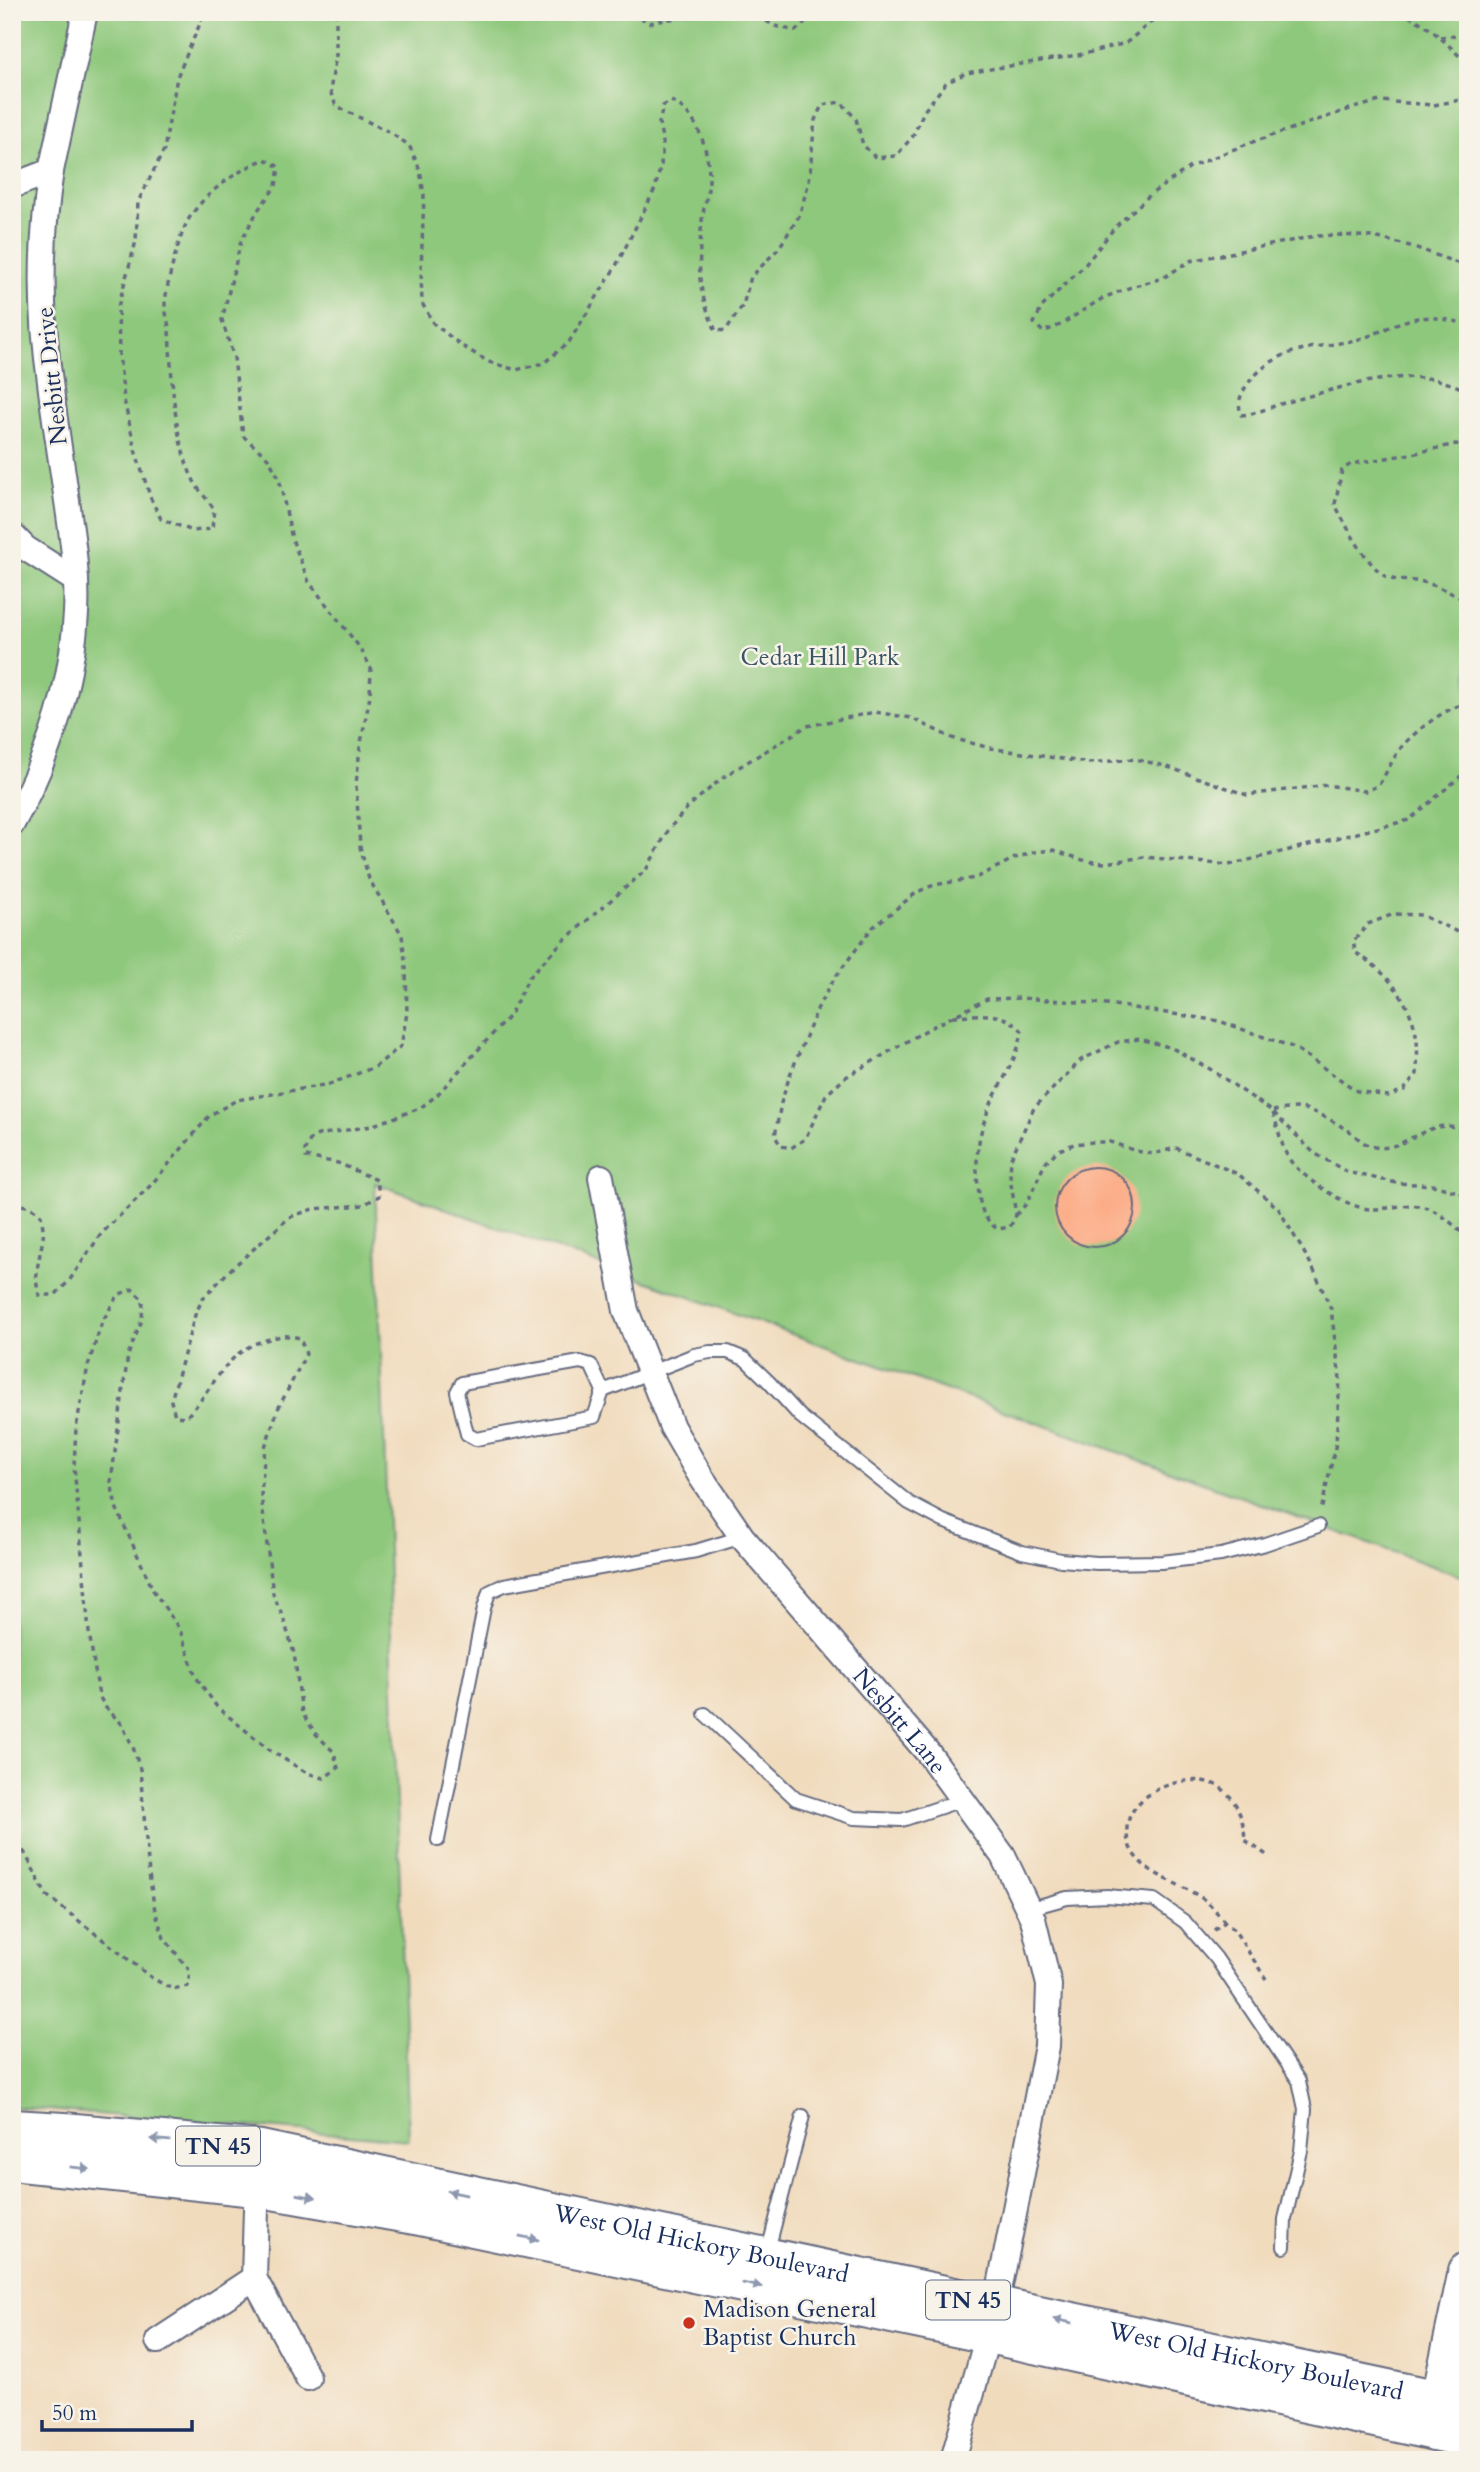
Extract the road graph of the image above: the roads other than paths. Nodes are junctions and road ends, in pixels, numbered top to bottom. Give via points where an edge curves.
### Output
1 (85, 12) edge
2 (51, 171) junction
3 (12, 186) edge
4 (12, 535) edge
5 (75, 580) junction
6 (14, 820) edge
7 (601, 1177) dead end
8 (649, 1374) junction
9 (603, 1391) junction
10 (1318, 1527) road end
11 (742, 1537) junction
12 (705, 1714) dead end
13 (962, 1800) junction
14 (438, 1840) dead end
15 (1028, 1909) junction
16 (803, 2116) dead end
17 (12, 2129) edge
18 (261, 2150) junction
19 (12, 2161) edge
20 (255, 2187) junction
21 (418, 2200) junction
22 (492, 2215) junction
23 (1284, 2247) dead end
24 (766, 2258) junction
25 (1468, 2271) edge
26 (254, 2278) junction
27 (992, 2320) junction
28 (158, 2341) dead end
29 (309, 2378) dead end
30 (1457, 2424) edge
31 (953, 2460) edge

1 - 2 street, Nesbitt Drive
2 - 3 street
2 - 5 street, Nesbitt Drive via 43,241 44,334
4 - 5 street
5 - 6 street, Nesbitt Drive via 68,678 49,746
7 - 8 street, Nesbitt Lane via 626,1311
8 - 9 lane
8 - 10 lane via 710,1352 728,1352 745,1360 800,1416 909,1503 1022,1552 1085,1562 1162,1562 1221,1555
8 - 11 street, Nesbitt Lane via 671,1427
9 - 9 lane via 591,1365 580,1362 463,1383 457,1392 467,1434 476,1439 594,1417
11 - 13 street, Nesbitt Lane via 929,1754
11 - 14 lane via 696,1550 504,1585 489,1592
12 - 13 lane via 796,1799 854,1818 902,1820
13 - 15 street, Nesbitt Lane via 1003,1856
15 - 23 lane via 1067,1898 1154,1900 1185,1922 1216,1958 1299,2081 1305,2109
15 - 27 street, Nesbitt Lane via 1049,1985 1047,2046
16 - 24 lane
18 -> 17 main road, West Old Hickory Boulevard / TN 45
18 - 20 street
18 - 21 main road, West Old Hickory Boulevard / TN 45
19 -> 20 main road, West Old Hickory Boulevard / TN 45
20 -> 21 main road, West Old Hickory Boulevard / TN 45
20 - 26 street
21 - 22 main road, West Old Hickory Boulevard / TN 45
22 - 24 main road, West Old Hickory Boulevard / TN 45
22 -> 27 main road, West Old Hickory Boulevard / TN 45
24 - 27 main road, West Old Hickory Boulevard / TN 45
25 - 30 main road
26 - 28 street
26 - 29 street
27 - 30 main road, West Old Hickory Boulevard / TN 45
27 - 31 street, Nesbitt Lane

